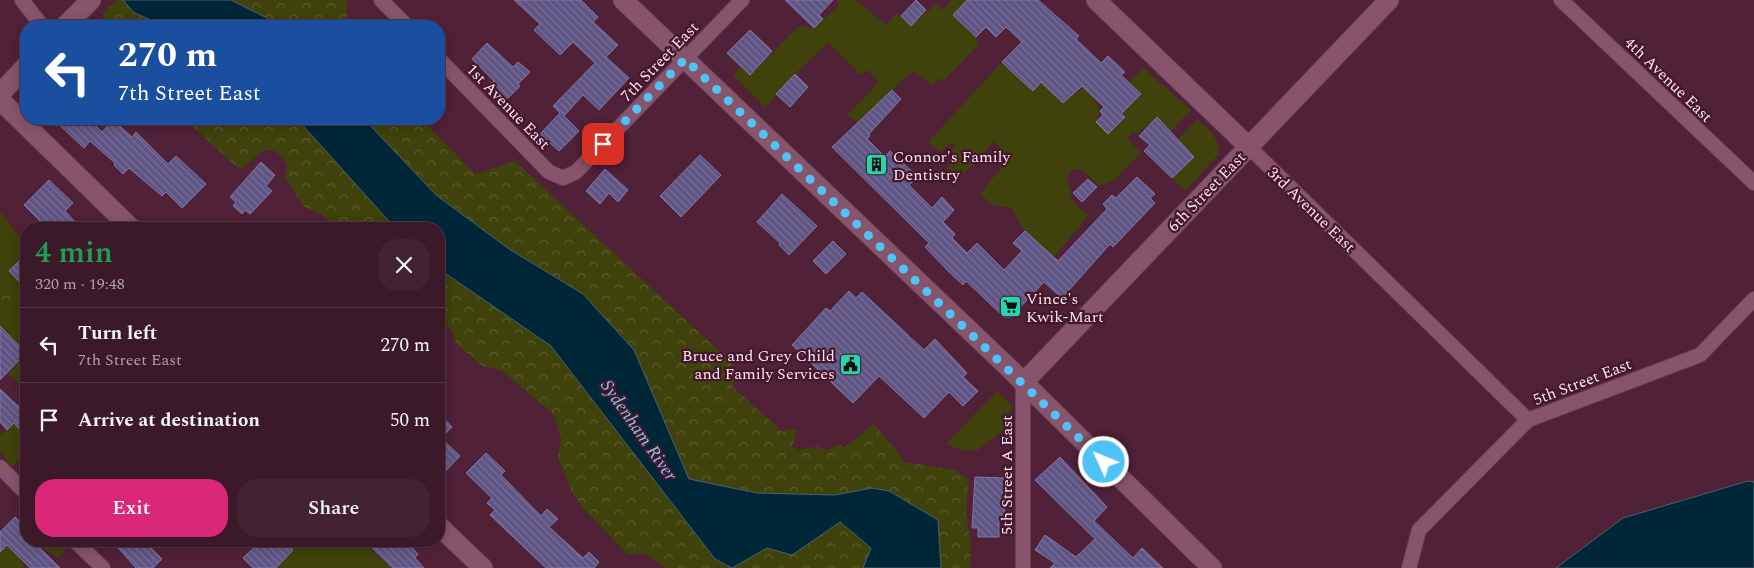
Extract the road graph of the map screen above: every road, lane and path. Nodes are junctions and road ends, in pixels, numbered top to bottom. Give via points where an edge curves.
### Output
1 (22, 0) edge
2 (381, 0) edge
3 (623, 0) edge
4 (742, 0) edge
5 (1096, 0) edge
6 (1389, 0) edge
7 (1561, 0) edge
8 (88, 3) edge
9 (37, 20) edge
10 (71, 20) edge
11 (401, 20) edge
12 (685, 59) junction
13 (445, 65) edge
14 (20, 72) edge
15 (0, 94) edge
16 (0, 100) edge
17 (20, 120) edge
18 (26, 125) edge
19 (1248, 146) junction
20 (555, 176) joint
21 (1754, 184) edge
22 (125, 222) edge
23 (1754, 299) edge
24 (1023, 383) junction
25 (1528, 420) junction
26 (0, 467) edge
27 (20, 487) edge
28 (445, 532) edge
29 (81, 547) edge
30 (102, 568) edge
31 (483, 568) edge
32 (1023, 568) edge
33 (1212, 568) edge
34 (1409, 568) edge

1 - 9 street
2 - 11 street
3 - 12 main road
4 - 12 street, 7th Street East
5 - 19 main road, 3rd Avenue East
6 - 19 main road, 6th Street East
7 - 21 street, 4th Avenue East
8 - 10 main road
12 - 20 street, 7th Street East via 576,172 562,178
12 - 24 main road
13 - 20 street, 1st Avenue East
14 - 15 main road
16 - 17 main road
18 - 22 main road
19 - 24 main road, 6th Street East
19 - 25 street, 3rd Avenue East
23 - 25 street, 5th Street East via 1700,355
24 - 32 street, 5th Street A East
24 - 33 main road
25 - 34 street, 5th Street East via 1419,530
26 - 27 street
28 - 31 main road
29 - 30 street

